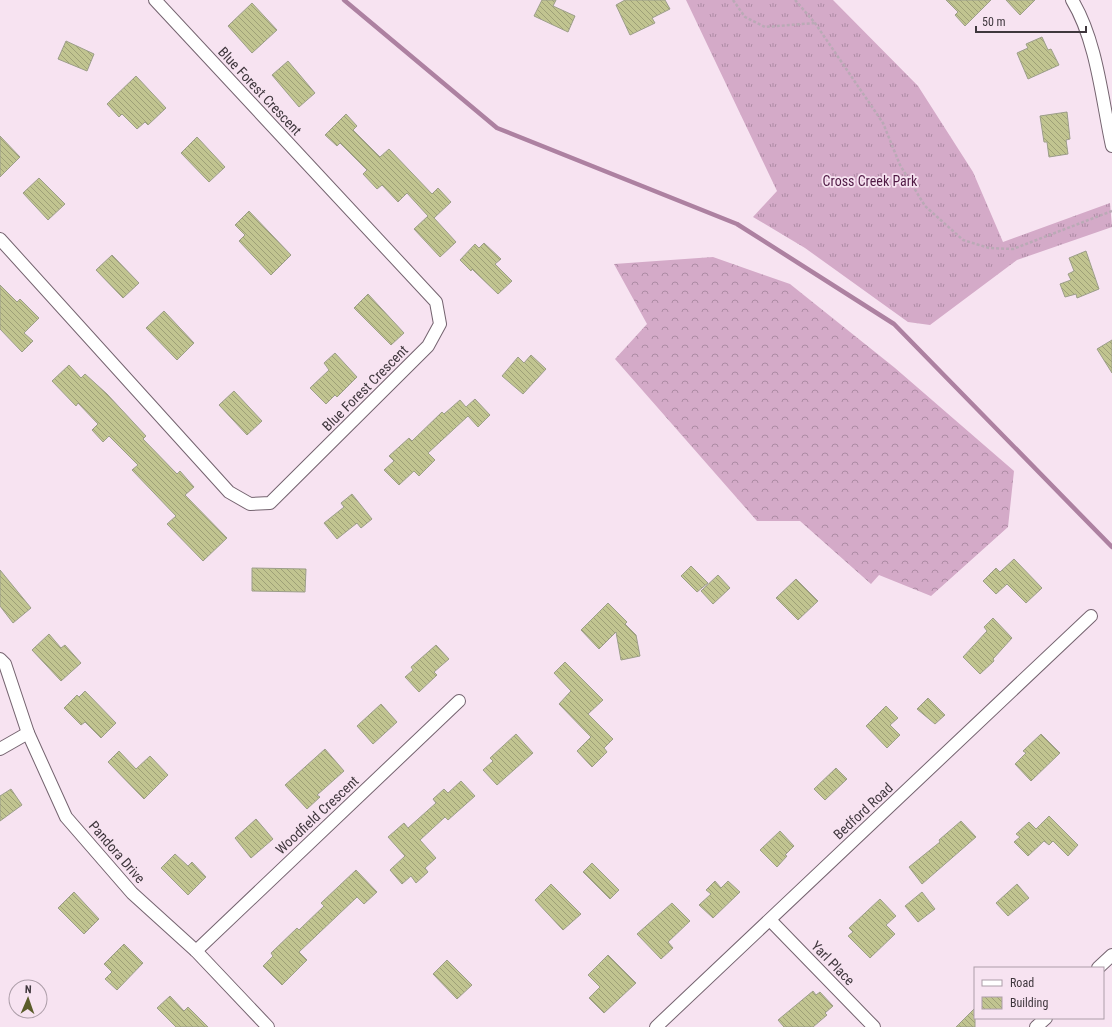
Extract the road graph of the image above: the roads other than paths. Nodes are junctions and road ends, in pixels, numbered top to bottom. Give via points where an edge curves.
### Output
1 (155, 0) edge
2 (1072, 0) edge
3 (1112, 146) edge
4 (0, 239) edge
5 (1091, 616) dead end
6 (0, 659) edge
7 (459, 701) dead end
8 (28, 733) junction
9 (0, 749) edge
10 (770, 920) junction
11 (196, 951) junction
12 (1112, 955) edge
13 (1099, 967) edge
14 (1045, 1019) edge
15 (268, 1027) edge
16 (656, 1027) edge
17 (874, 1027) edge
18 (1036, 1027) edge

1 - 4 street, Blue Forest Crescent via 436,302 440,324 428,346 270,503 250,504 229,492
2 - 3 street via 1093,54
5 - 10 street, Bedford Road
6 - 8 street, Pandora Drive
7 - 11 street, Woodfield Crescent
8 - 9 street
8 - 11 street, Pandora Drive via 66,817 132,893
10 - 16 street, Bedford Road
10 - 17 street, Yarl Place
11 - 15 street, Pandora Drive
12 - 13 street
14 - 18 street

